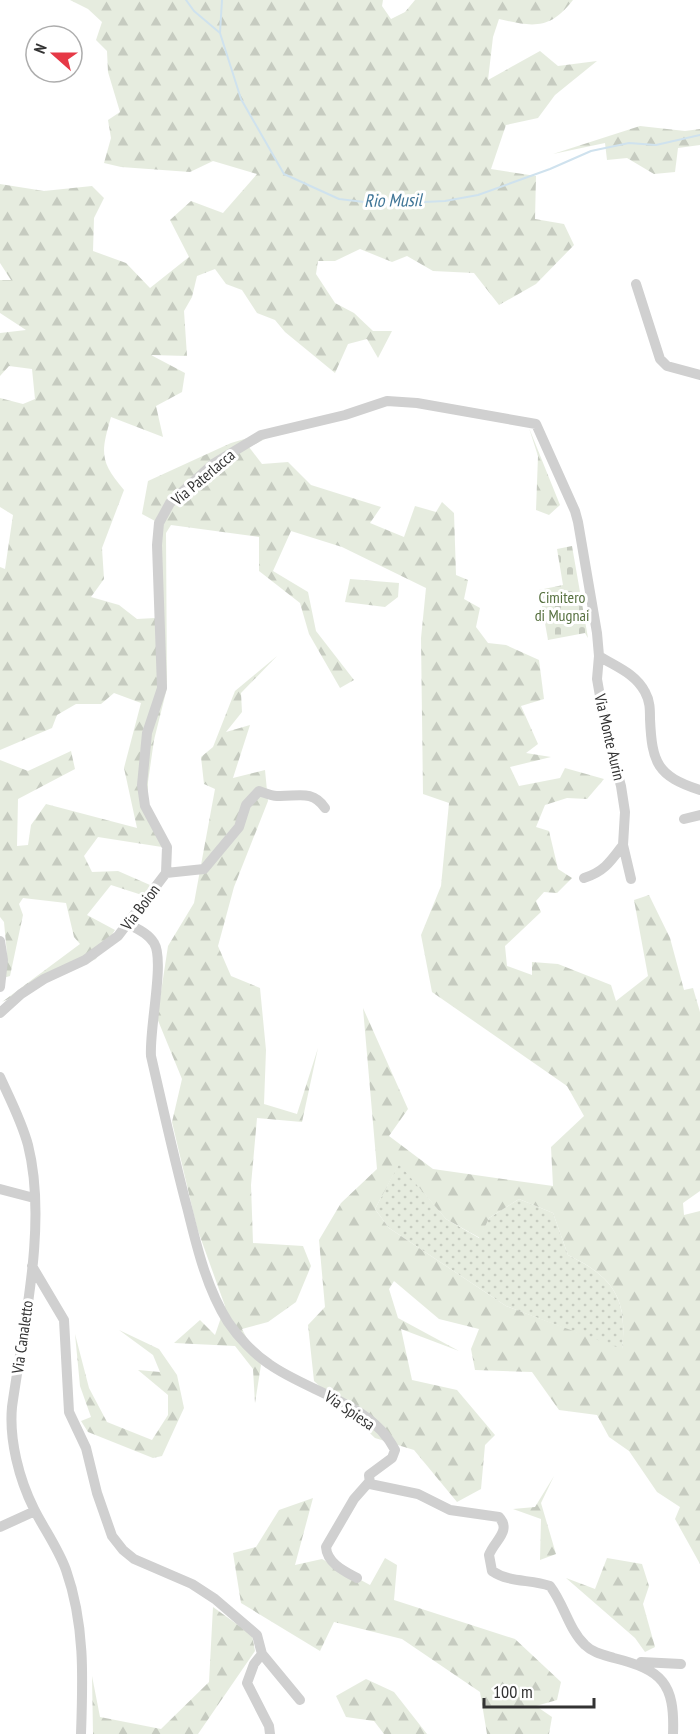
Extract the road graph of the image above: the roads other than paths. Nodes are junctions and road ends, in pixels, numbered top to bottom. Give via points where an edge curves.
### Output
1 (636, 284) dead end
2 (700, 375) edge
3 (578, 522) joint
4 (599, 656) junction
5 (699, 790) edge
6 (325, 808) dead end
7 (700, 815) edge
8 (684, 819) dead end
9 (624, 845) junction
10 (166, 873) junction
11 (584, 878) dead end
12 (632, 879) dead end
13 (128, 924) junction
14 (0, 941) edge
15 (0, 987) edge
16 (0, 1013) edge
17 (0, 1077) edge
18 (0, 1189) edge
19 (33, 1198) junction
20 (32, 1266) junction
21 (369, 1482) junction
22 (35, 1511) junction
23 (0, 1527) edge
24 (357, 1578) dead end
25 (262, 1654) junction
26 (629, 1662) junction
27 (681, 1664) dead end
28 (300, 1700) dead end
29 (81, 1734) edge
30 (270, 1734) edge
31 (673, 1734) edge

1 - 2 street via 660,358 667,366
3 - 4 street, Via Monte Aurin
3 - 10 street, Via Paterlacca via 536,424 417,403 387,401 261,435 213,464 170,503 159,523 156,572 162,688 147,733 142,785 145,806 167,847
4 - 5 street via 631,675 649,699 654,757 664,774
4 - 9 street, Via Monte Aurin via 597,679 606,736 625,812
6 - 10 street, Via Boion via 319,800 304,794 276,796 259,791 246,805 239,827 204,869
7 - 8 street
9 - 11 street via 608,866
9 - 12 street, Via Monte Aurin
10 - 13 street, Via Boion
13 - 16 street, Via Boion via 85,960 44,979
13 - 21 street, Via Spiesa via 148,935 159,954 151,1056 197,1248 213,1291 228,1322 268,1363 321,1389 362,1416 392,1443 392,1458 369,1475
14 - 15 street
17 - 19 street, Via Canaletto via 28,1143
18 - 19 street
19 - 20 street, Via Canaletto via 36,1232
20 - 22 street, Via Canaletto via 11,1423 17,1459
20 - 25 street via 64,1320 69,1412 86,1448 112,1536 134,1559 192,1584 215,1599 257,1635
21 - 24 street via 354,1499 326,1547 337,1566
21 - 26 street via 418,1494 450,1510 499,1517 504,1529 489,1555 492,1571 509,1580 550,1586 585,1645 596,1653
22 - 23 street
22 - 29 street, Via Canaletto via 65,1567 78,1613
25 - 28 street
25 - 30 street via 247,1683
26 - 27 street
26 - 31 street via 651,1669 667,1685

